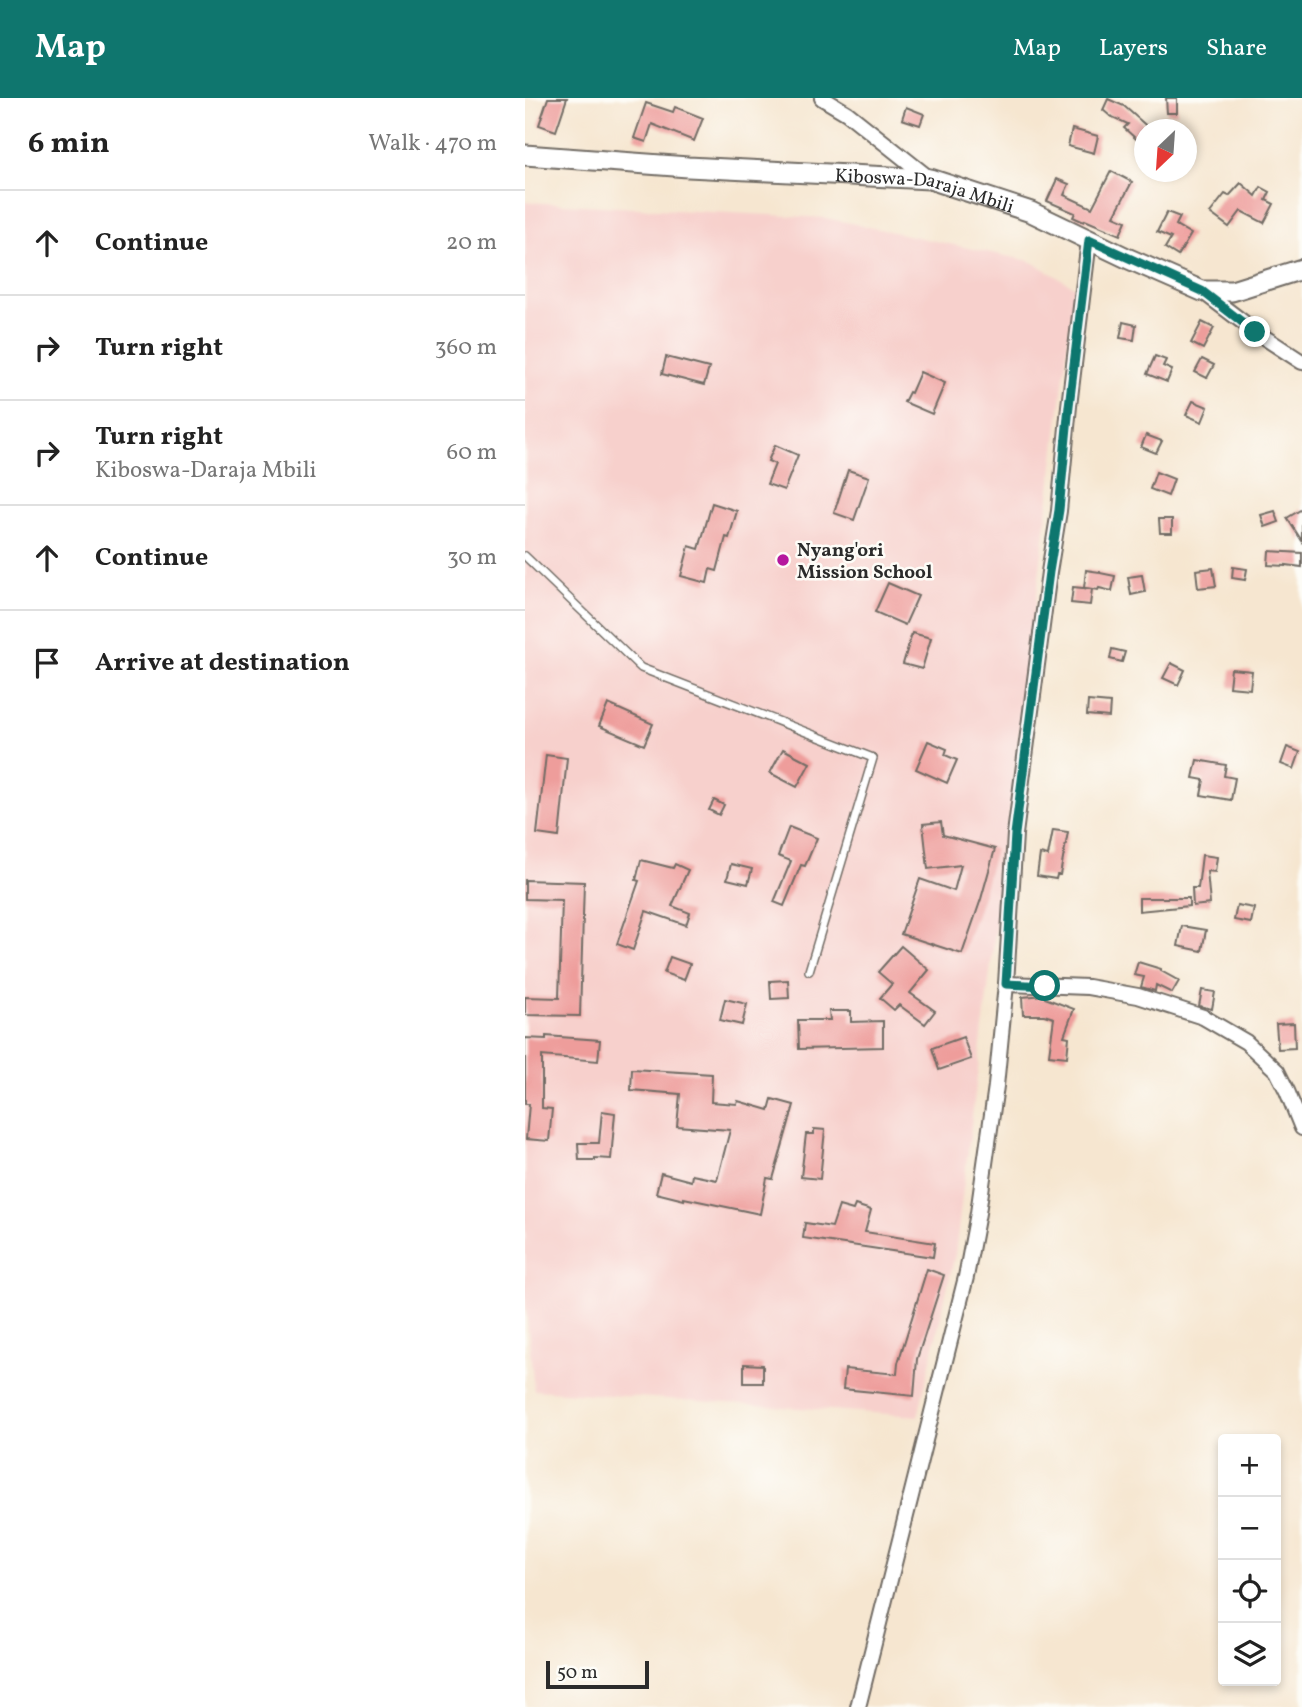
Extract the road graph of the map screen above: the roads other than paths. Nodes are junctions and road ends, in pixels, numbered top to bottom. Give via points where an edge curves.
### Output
1 (822, 98) edge
2 (848, 105) edge
3 (525, 155) edge
4 (930, 179) junction
5 (1089, 240) junction
6 (1302, 269) edge
7 (1202, 291) junction
8 (1302, 362) edge
9 (525, 556) edge
10 (809, 971) dead end
11 (1006, 984) junction
12 (1301, 1125) edge
13 (858, 1707) edge

1 - 2 street
2 - 4 street
3 - 4 main road, Kiboswa-Daraja Mbili
4 - 5 main road, Kiboswa-Daraja Mbili via 1031,212
5 - 7 main road, Kiboswa-Daraja Mbili
5 - 11 street via 1059,510 1015,834
6 - 7 main road, Kiboswa-Daraja Mbili via 1232,291
7 - 8 street
9 - 10 lane via 641,668 873,758
11 - 12 street via 1088,987 1138,996 1203,1017 1246,1042 1277,1071
11 - 13 street via 996,1086 966,1277

